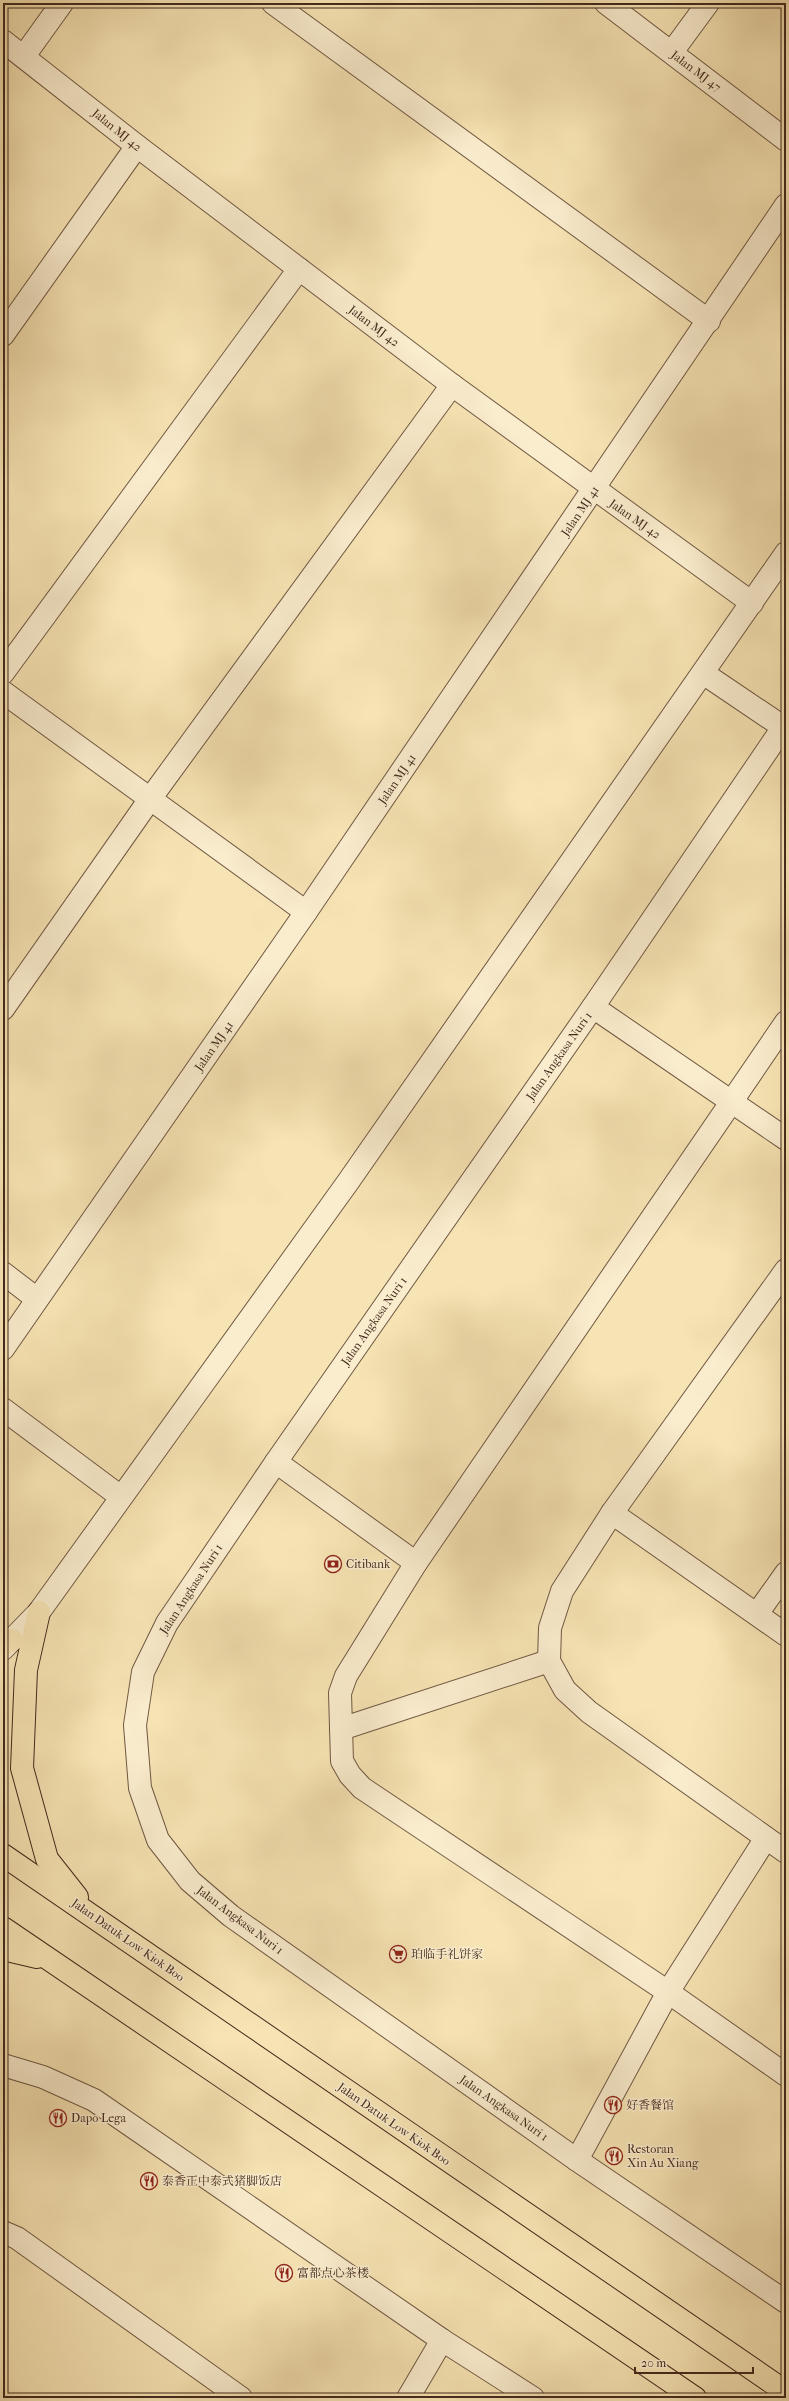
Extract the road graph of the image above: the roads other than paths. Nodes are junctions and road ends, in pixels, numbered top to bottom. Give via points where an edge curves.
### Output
1 (62, 3) edge
2 (273, 3) edge
3 (606, 3) edge
4 (708, 3) edge
5 (3, 41) edge
6 (672, 52) junction
7 (24, 56) junction
8 (786, 140) edge
9 (137, 146) junction
10 (786, 205) edge
11 (299, 269) junction
12 (709, 321) junction
13 (3, 335) edge
14 (452, 385) junction
15 (594, 490) junction
16 (786, 553) edge
17 (752, 602) junction
18 (3, 673) edge
19 (703, 673) junction
20 (3, 692) edge
21 (785, 727) edge
22 (150, 799) junction
23 (306, 912) junction
24 (593, 1008) junction
25 (3, 1009) edge
26 (786, 1022) edge
27 (732, 1103) junction
28 (786, 1139) edge
29 (786, 1270) edge
30 (3, 1273) edge
31 (37, 1299) junction
32 (3, 1349) edge
33 (3, 1409) edge
34 (276, 1462) junction
35 (121, 1497) junction
36 (612, 1513) junction
37 (416, 1563) junction
38 (786, 1573) edge
39 (39, 1612) junction
40 (757, 1614) junction
41 (786, 1635) edge
42 (6, 1645) edge
43 (549, 1661) junction
44 (340, 1730) junction
45 (766, 1838) junction
46 (786, 1852) edge
47 (3, 1855) edge
48 (89, 1913) junction
49 (3, 1928) edge
50 (3, 1949) edge
51 (52, 1961) junction
52 (668, 1992) junction
53 (3, 2065) edge
54 (786, 2075) edge
55 (577, 2160) junction
56 (3, 2232) edge
57 (786, 2302) edge
58 (442, 2340) junction
59 (786, 2392) edge
60 (240, 2398) edge
61 (408, 2398) edge
62 (533, 2398) edge
63 (695, 2398) edge

1 - 7 street
2 - 12 street
3 - 6 street, Jalan MJ 47
4 - 6 street
5 - 7 street, Jalan MJ 42
6 - 8 street, Jalan MJ 47
7 - 9 street, Jalan MJ 42
9 - 11 street, Jalan MJ 42
9 - 13 street
10 - 12 street, Jalan MJ 41
11 - 14 street, Jalan MJ 42
11 - 18 street
12 - 15 street, Jalan MJ 41
14 - 15 street, Jalan MJ 42
14 - 22 street
15 - 17 street, Jalan MJ 42
15 - 23 street, Jalan MJ 41
16 - 17 street
17 - 19 street
19 - 21 street
19 - 35 street via 352,1176
20 - 22 street
21 - 24 street, Jalan Angkasa Nuri 1
22 - 23 street
22 - 25 street
23 - 31 street, Jalan MJ 41
24 - 27 street
24 - 34 street, Jalan Angkasa Nuri 1
26 - 27 street
27 - 28 street
27 - 37 street
29 - 36 street
30 - 31 street
31 - 32 street, Jalan MJ 41
33 - 35 street
34 - 37 street
34 - 55 street, Jalan Angkasa Nuri 1 via 167,1623 143,1672 135,1725 140,1788 158,1840 190,1881 231,1916
35 - 39 street
36 - 40 street
36 - 43 street via 562,1591 550,1628
37 - 44 street via 346,1676 340,1693
38 - 40 street
39 - 42 street
39 - 48 main road via 26,1670 22,1768 47,1859
40 - 41 street
43 - 44 street
43 - 45 street via 565,1690 589,1712
44 - 52 street via 342,1761 362,1788
45 - 46 street
45 - 52 street
47 - 48 main road, Jalan Datuk Low Kiok Boo
48 - 59 main road, Jalan Datuk Low Kiok Boo
49 - 51 main road
50 - 51 main road
51 - 63 main road
52 - 54 street
52 - 55 street
53 - 58 street via 43,2076 94,2100
55 - 57 street, Jalan Angkasa Nuri 1
56 - 60 street via 17,2238
58 - 61 street
58 - 62 street

